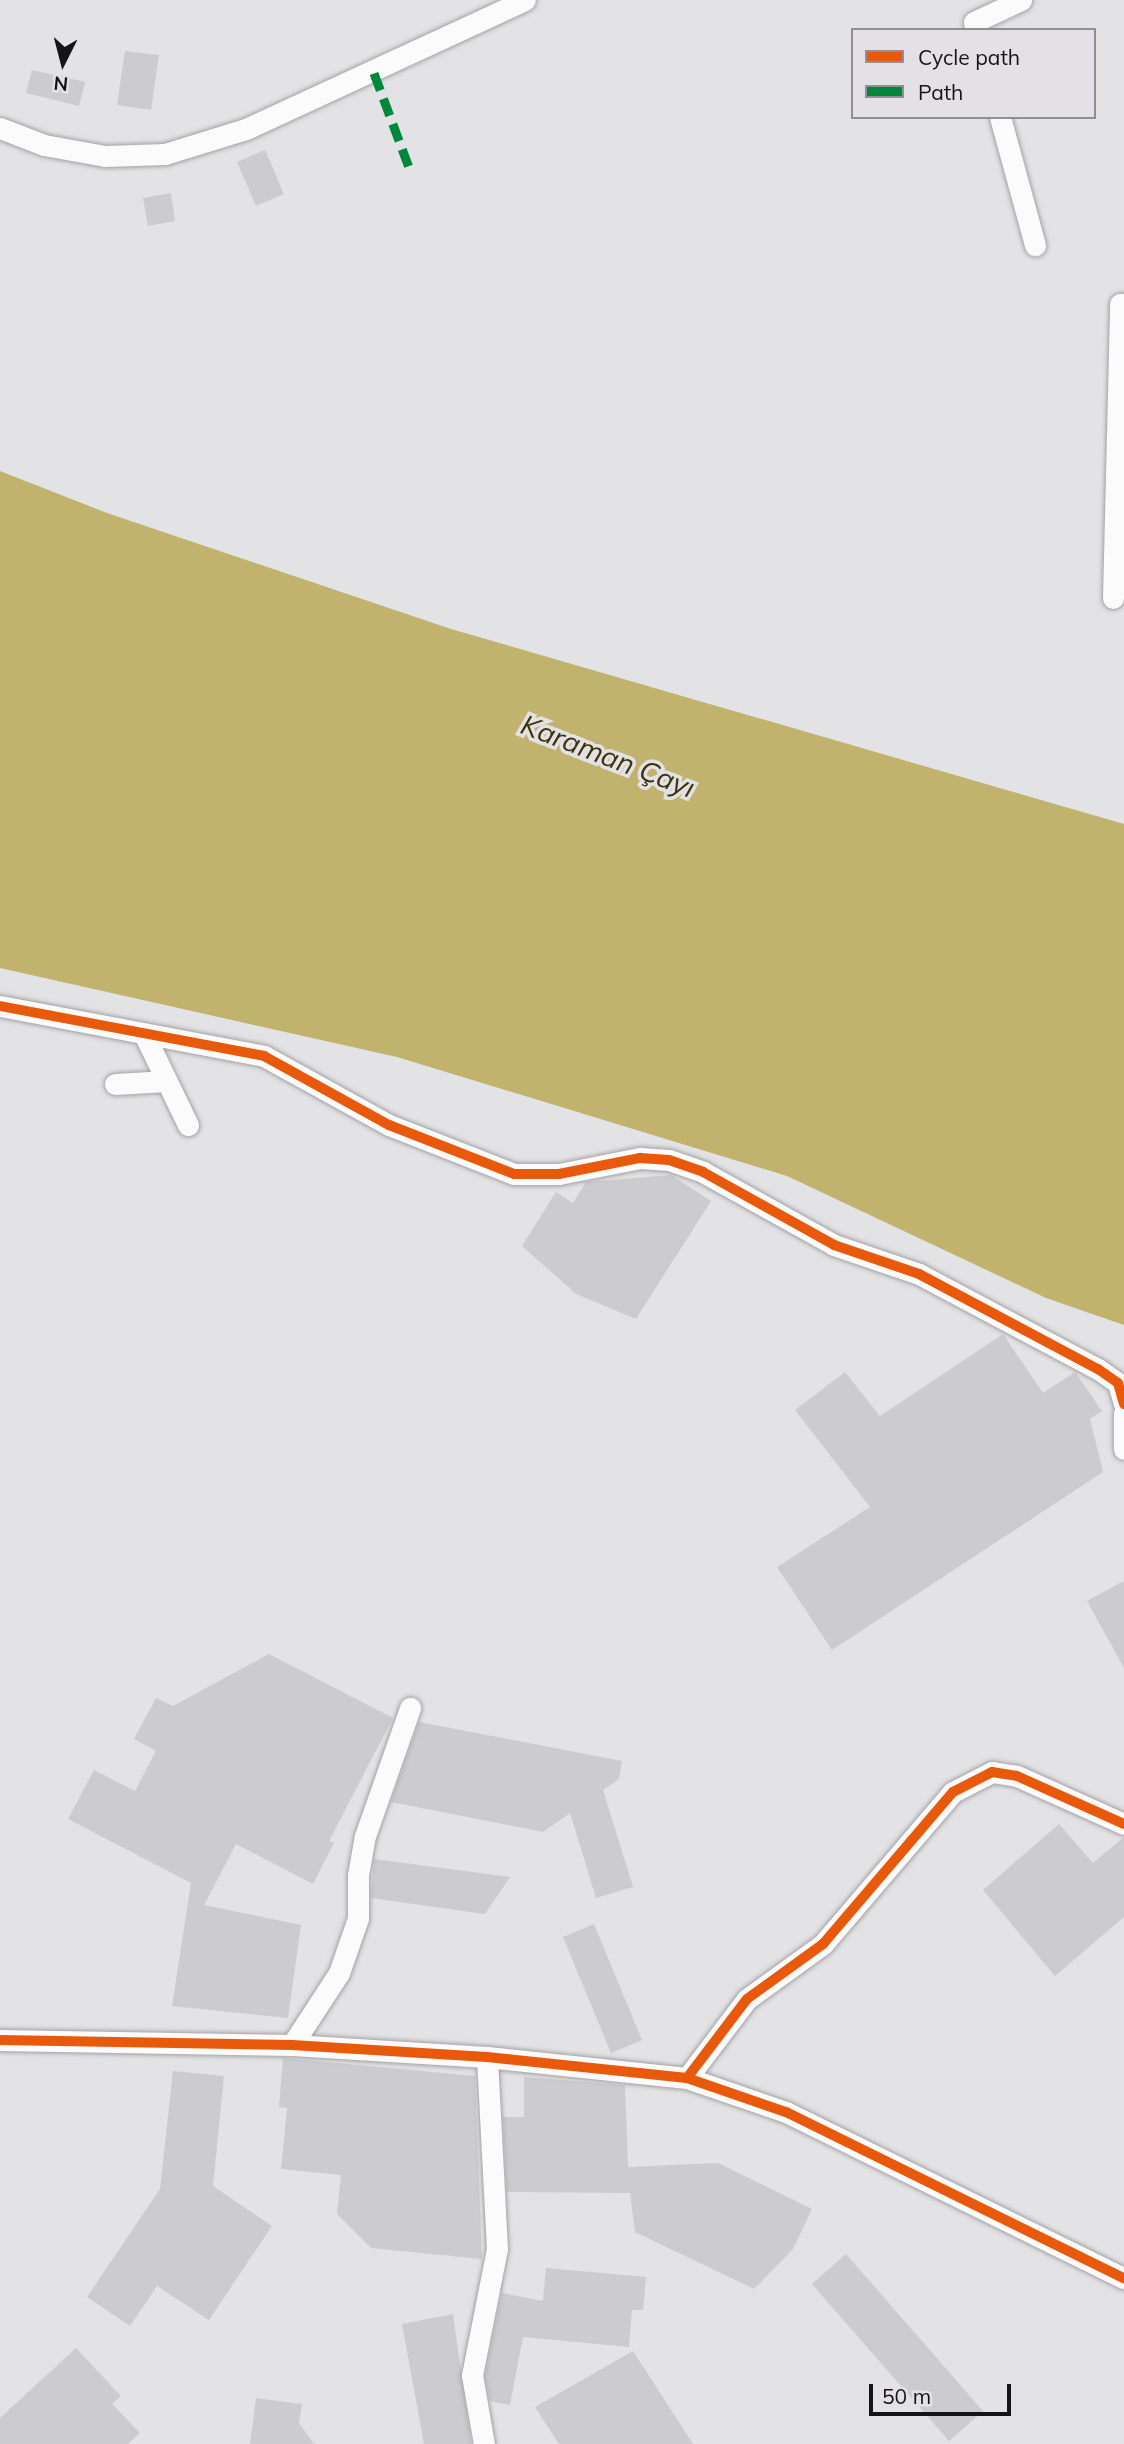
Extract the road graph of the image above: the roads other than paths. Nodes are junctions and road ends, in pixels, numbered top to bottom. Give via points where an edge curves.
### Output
1 (525, 0) edge
2 (1021, 0) edge
3 (976, 28) edge
4 (1001, 119) edge
5 (0, 128) edge
6 (1035, 245) dead end
7 (1124, 304) edge
8 (1113, 598) dead end
9 (0, 1006) edge
10 (145, 1036) junction
11 (167, 1081) junction
12 (115, 1084) dead end
13 (188, 1125) dead end
14 (1124, 1405) edge
15 (1124, 1413) edge
16 (1124, 1449) edge
17 (410, 1708) dead end
18 (1124, 1824) edge
19 (0, 2040) edge
20 (292, 2045) junction
21 (487, 2057) junction
22 (687, 2078) junction
23 (1124, 2278) edge
24 (484, 2444) edge

1 - 5 street via 259,123 165,154 105,156 44,145
2 - 3 street via 974,22
4 - 6 street
7 - 8 street via 1120,304
9 - 10 street
10 - 11 street
10 - 14 street via 264,1056 389,1125 514,1174 559,1174 640,1158 669,1160 703,1172 834,1245 919,1274 1098,1369 1118,1383
11 - 12 street
11 - 13 street
15 - 16 street
17 - 20 street via 365,1836 358,1875 358,1918 339,1973
18 - 22 street via 1017,1776 992,1772 953,1793 823,1944 747,1999
19 - 20 street
20 - 21 street
21 - 22 street
21 - 24 street via 497,2249 472,2375
22 - 23 street via 786,2112

